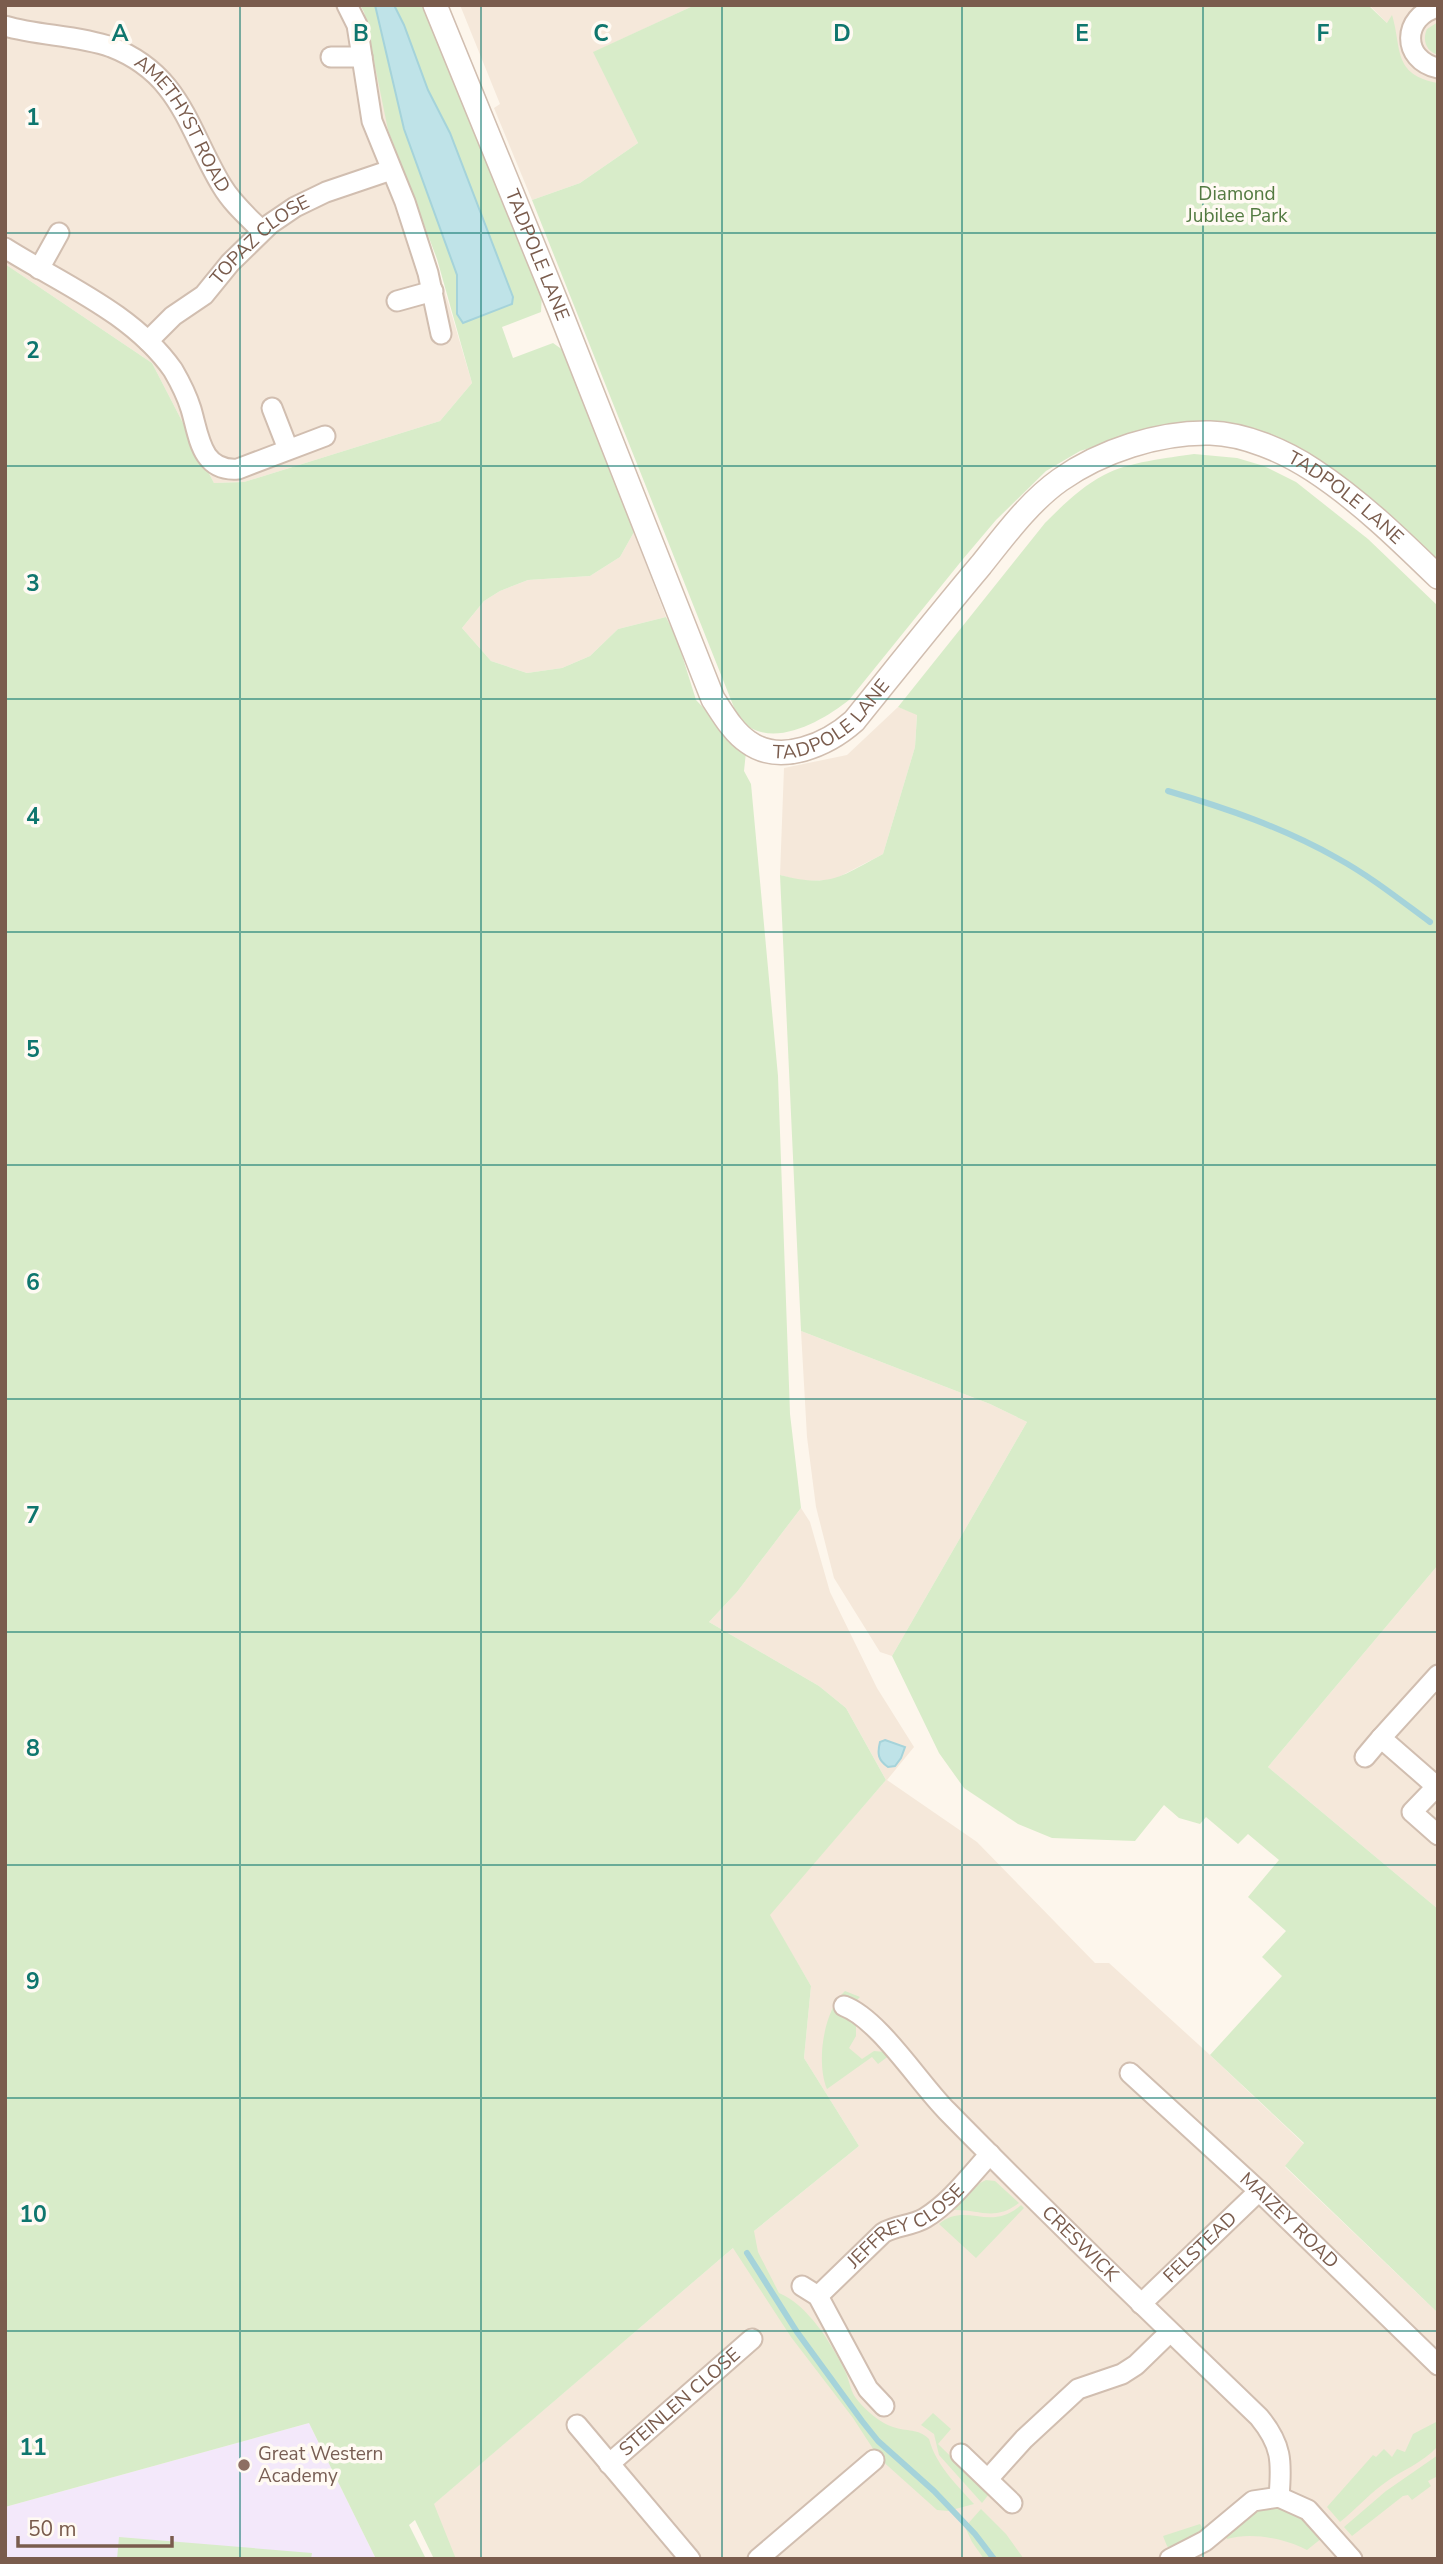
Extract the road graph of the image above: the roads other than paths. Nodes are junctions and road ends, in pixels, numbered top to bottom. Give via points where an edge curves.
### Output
1 (347, 5) edge
2 (435, 5) edge
3 (1438, 7) edge
4 (5, 26) edge
5 (331, 57) dead end
6 (362, 57) junction
7 (1438, 68) edge
8 (391, 170) junction
9 (261, 230) junction
10 (59, 233) dead end
11 (5, 248) edge
12 (39, 269) junction
13 (433, 291) junction
14 (397, 301) dead end
15 (441, 334) dead end
16 (148, 341) junction
17 (272, 408) dead end
18 (325, 436) dead end
19 (288, 449) junction
20 (1438, 577) edge
21 (1438, 1675) edge
22 (1381, 1738) junction
23 (1365, 1757) dead end
24 (1437, 1786) edge
25 (1438, 1835) edge
26 (844, 2006) dead end
27 (1137, 2073) dead end
28 (990, 2154) junction
29 (1259, 2191) junction
30 (1141, 2304) junction
31 (1170, 2332) junction
32 (752, 2339) dead end
33 (1438, 2365) edge
34 (884, 2406) dead end
35 (577, 2426) dead end
36 (961, 2454) dead end
37 (874, 2460) dead end
38 (609, 2464) junction
39 (988, 2479) junction
40 (1279, 2497) junction
41 (1012, 2503) dead end
42 (690, 2559) edge
43 (758, 2559) edge
44 (1170, 2559) edge
45 (1352, 2559) edge

1 - 6 street
2 - 20 street, TADPOLE LANE via 713,699 748,743 771,752 794,751 842,732 1045,492 1095,459 1140,443 1210,433 1245,439 1280,453 1343,491
3 - 7 street via 1413,24 1411,43 1421,61
4 - 9 street, AMETHYST ROAD via 101,44 145,67 171,91 224,189
5 - 6 street
6 - 8 street via 372,121
8 - 9 street, TOPAZ CLOSE via 307,200
8 - 13 street
9 - 16 street, TOPAZ CLOSE via 204,295
10 - 12 street
11 - 12 street
12 - 16 street
13 - 14 street
13 - 15 street
16 - 19 street via 175,373 201,446 213,462 228,470 239,469
17 - 19 street
18 - 19 street
21 - 22 street
22 - 23 street
22 - 24 street
24 - 25 street via 1412,1812
26 - 28 street, CRESWICK via 864,2018
27 - 29 street, MAIZEY ROAD
28 - 30 street, CRESWICK
28 - 34 street, JEFFREY CLOSE via 941,2206 913,2224 883,2233 810,2291 868,2389
29 - 30 street, FELSTEAD
29 - 33 street, MAIZEY ROAD
30 - 31 street, CRESWICK
31 - 39 street via 1122,2374 1077,2389
31 - 40 street, CRESWICK via 1273,2435 1281,2460
32 - 38 street, STEINLEN CLOSE
35 - 38 street, STEINLEN CLOSE
36 - 39 street
37 - 43 street
38 - 42 street, STEINLEN CLOSE
39 - 41 street
40 - 44 street via 1253,2501 1205,2541
40 - 45 street via 1308,2510

